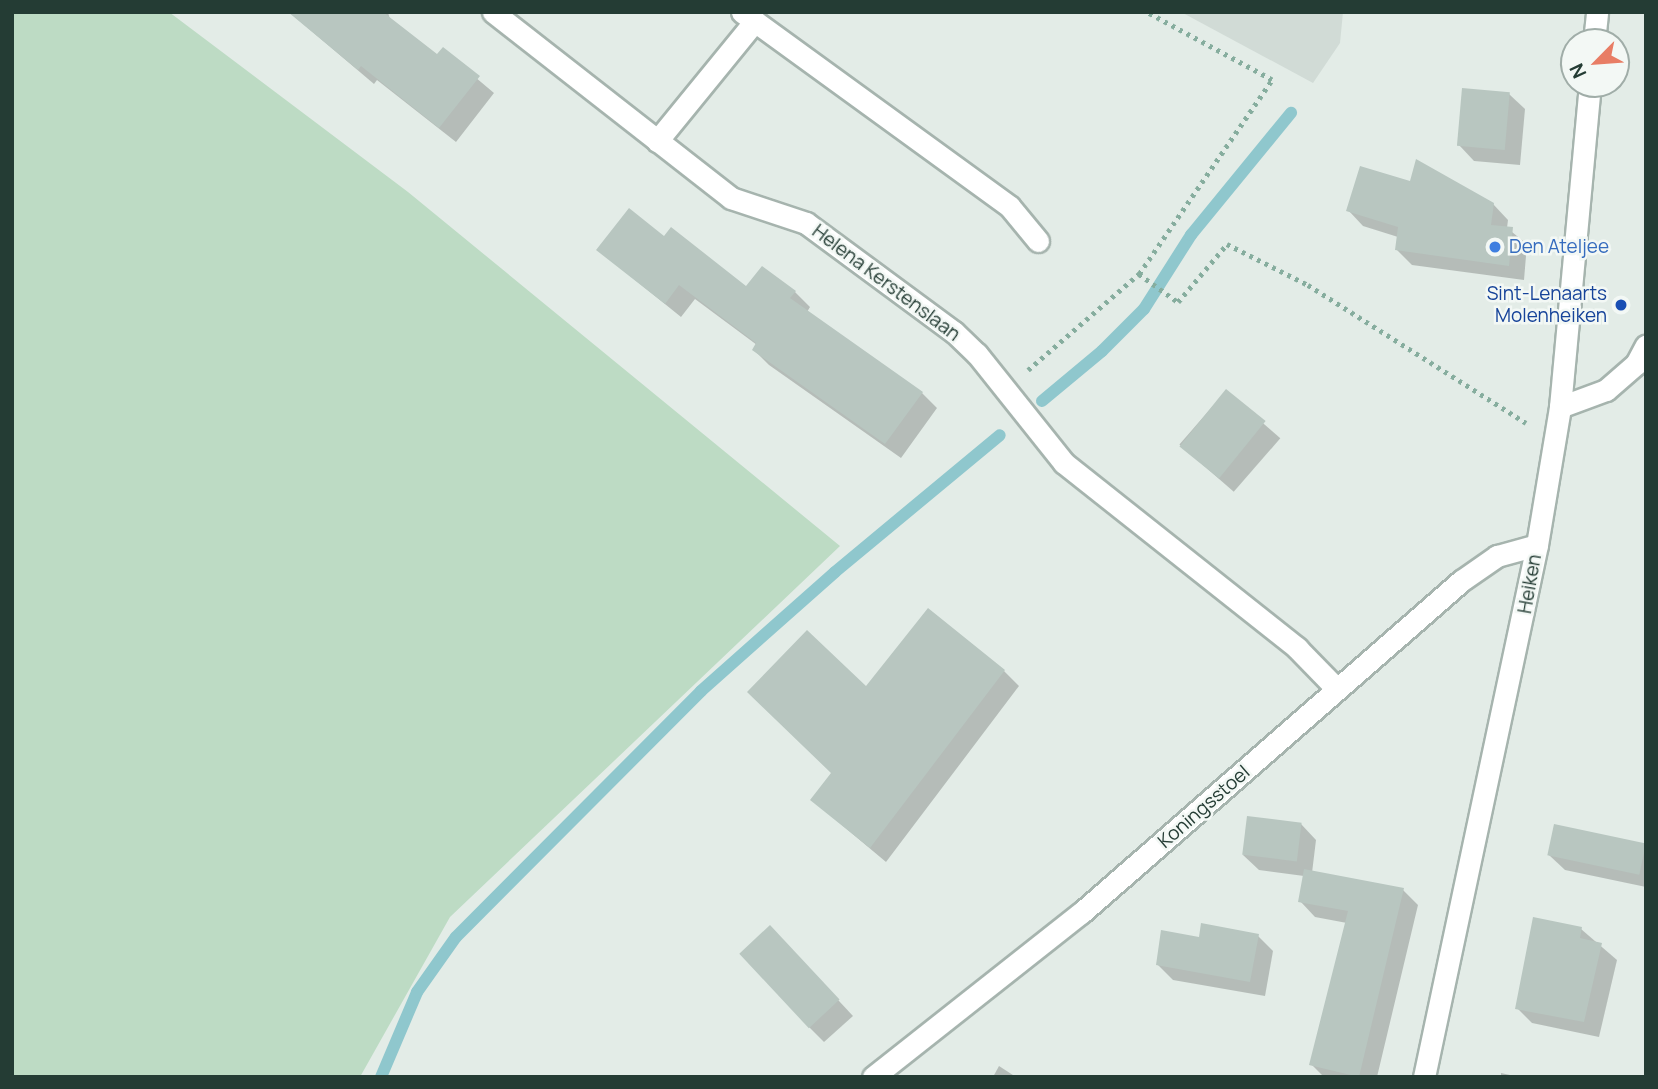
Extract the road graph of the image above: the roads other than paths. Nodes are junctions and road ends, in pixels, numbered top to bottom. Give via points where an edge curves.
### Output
1 (492, 12) edge
2 (748, 16) edge
3 (1589, 98) edge
4 (657, 141) junction
5 (1038, 241) dead end
6 (1646, 345) edge
7 (1560, 407) junction
8 (1537, 545) junction
9 (1337, 690) junction
10 (873, 1077) edge
11 (1423, 1077) edge

1 - 4 street, Helena Kerstenslaan
2 - 4 street
2 - 5 street via 1010,207
3 - 7 street, Heiken
4 - 9 street, Helena Kerstenslaan via 731,198 806,223 954,332 1065,463 1297,648
6 - 7 street via 1636,364 1606,390
7 - 8 street, Heiken
8 - 9 street, Koningsstoel via 1497,556 1461,581
8 - 11 street, Heiken
9 - 10 street, Koningsstoel via 1071,922

